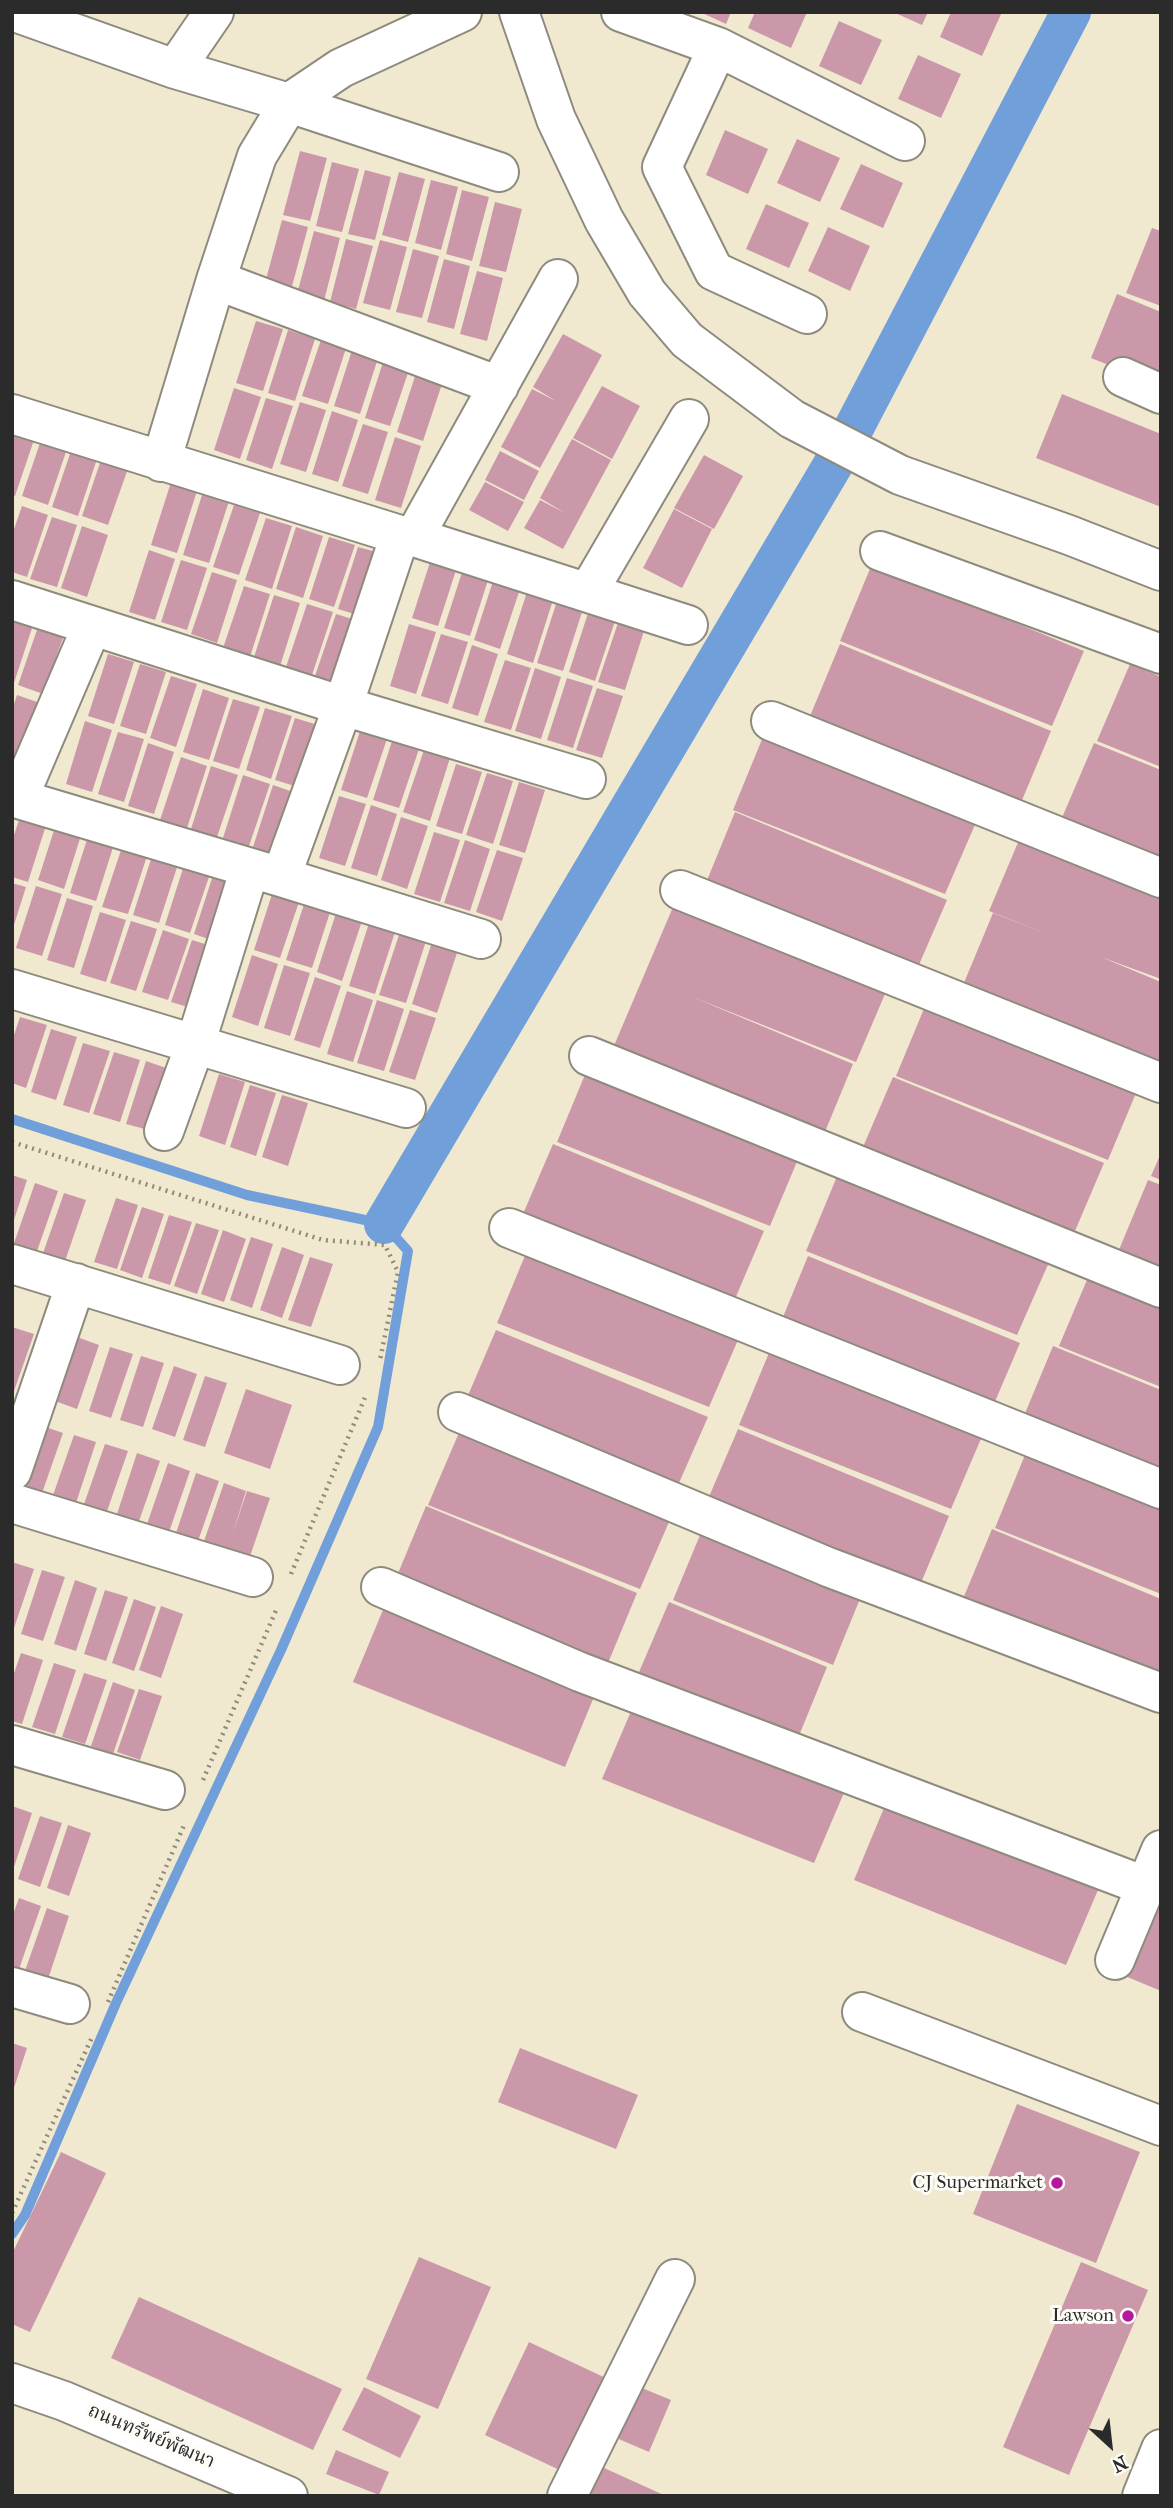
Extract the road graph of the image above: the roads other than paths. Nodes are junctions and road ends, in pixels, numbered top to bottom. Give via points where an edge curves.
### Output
1 (15, 12) edge
2 (214, 12) edge
3 (462, 12) edge
4 (519, 12) edge
5 (621, 12) edge
6 (718, 47) junction
7 (175, 69) junction
8 (289, 103) junction
9 (905, 141) dead end
10 (499, 172) dead end
11 (558, 279) dead end
12 (216, 280) junction
13 (807, 314) dead end
14 (1123, 377) dead end
15 (499, 386) junction
16 (1161, 394) edge
17 (12, 414) edge
18 (689, 419) dead end
19 (161, 462) junction
20 (407, 536) junction
21 (880, 551) dead end
22 (1161, 571) edge
23 (588, 592) junction
24 (12, 600) edge
25 (688, 625) dead end
26 (92, 626) junction
27 (1161, 654) edge
28 (343, 706) junction
29 (771, 721) dead end
30 (586, 779) dead end
31 (15, 798) edge
32 (266, 873) junction
33 (1161, 878) edge
34 (680, 890) dead end
35 (481, 939) dead end
36 (12, 989) edge
37 (195, 1045) junction
38 (589, 1056) dead end
39 (1161, 1083) edge
40 (406, 1108) dead end
41 (164, 1131) dead end
42 (509, 1228) dead end
43 (12, 1264) edge
44 (76, 1283) junction
45 (1161, 1288) edge
46 (340, 1364) dead end
47 (458, 1412) dead end
48 (12, 1471) edge
49 (1161, 1489) edge
50 (12, 1503) edge
51 (253, 1577) dead end
52 (381, 1587) dead end
53 (1161, 1693) edge
54 (12, 1745) edge
55 (165, 1790) dead end
56 (1161, 1850) edge
57 (1145, 1886) junction
58 (1115, 1960) dead end
59 (12, 1987) edge
60 (70, 2004) dead end
61 (862, 2012) dead end
62 (1161, 2126) edge
63 (675, 2279) dead end
64 (12, 2383) edge
65 (1161, 2449) edge
66 (288, 2496) edge
67 (567, 2496) edge
68 (1142, 2496) edge

1 - 7 street
2 - 7 street
3 - 8 street via 341,68
4 - 22 street via 556,119 604,220 647,293 687,340 792,419 900,475
5 - 6 street
6 - 9 street
6 - 13 street via 662,167 714,271
7 - 8 street
8 - 10 street
8 - 12 street via 257,156
11 - 15 street
12 - 15 street
12 - 19 street
14 - 16 street
15 - 20 street
17 - 19 street
18 - 23 street
19 - 20 street
20 - 23 street
20 - 28 street
21 - 27 street
23 - 25 street
24 - 26 street
26 - 28 street
26 - 31 street
28 - 30 street
28 - 32 street
29 - 33 street
31 - 32 street
32 - 35 street
32 - 37 street
34 - 39 street
36 - 37 street
37 - 40 street
37 - 41 street
38 - 45 street
42 - 49 street
43 - 44 street
44 - 46 street
44 - 48 street
47 - 53 street via 828,1567
50 - 51 street
52 - 57 street via 580,1672
54 - 55 street
56 - 57 street
57 - 58 street
59 - 60 street
61 - 62 street
63 - 67 street
64 - 66 street, ถนนทรัพย์พัฒนา
65 - 68 street

